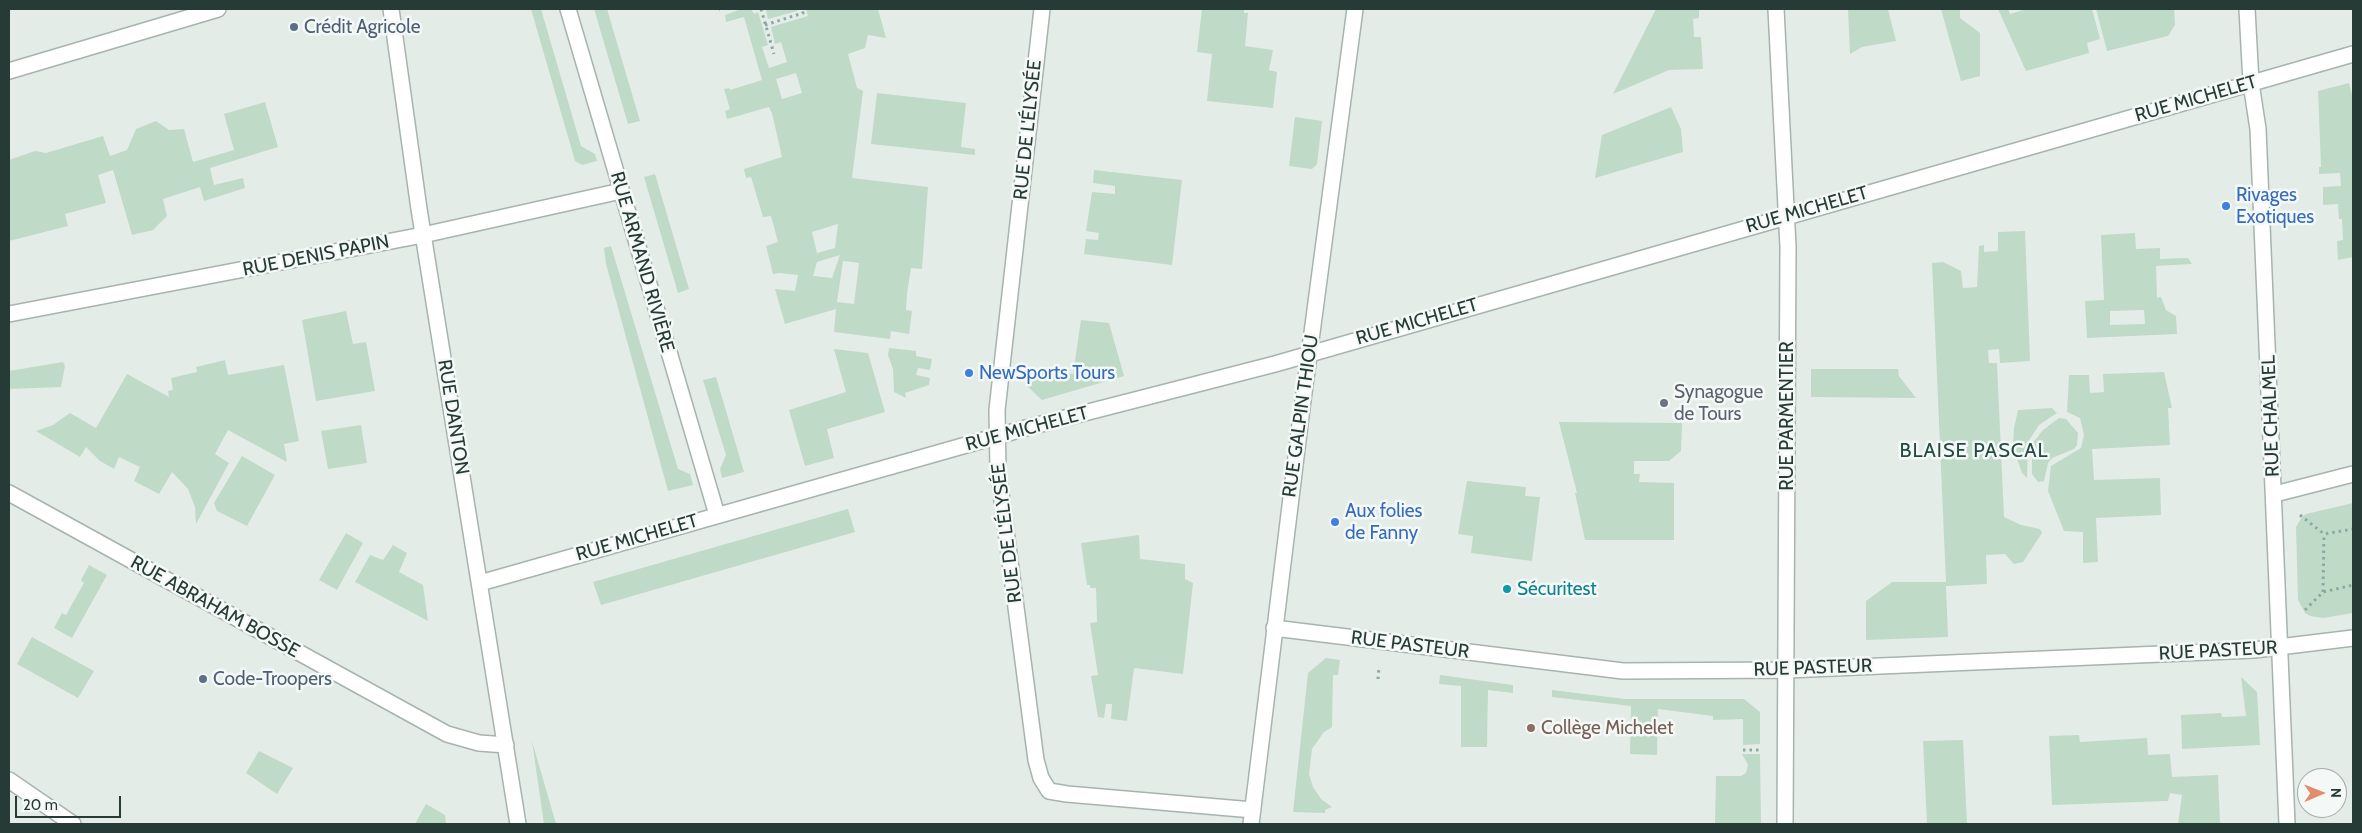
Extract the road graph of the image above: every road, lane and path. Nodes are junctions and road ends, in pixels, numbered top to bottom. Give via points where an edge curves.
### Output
1 (218, 9) edge
2 (391, 9) edge
3 (568, 9) edge
4 (761, 9) edge
5 (802, 9) edge
6 (1042, 9) edge
7 (1354, 9) edge
8 (1776, 9) edge
9 (2247, 9) edge
10 (765, 25) junction
11 (774, 54) dead end
12 (2353, 54) edge
13 (9, 71) edge
14 (2250, 83) junction
15 (621, 191) junction
16 (1787, 215) junction
17 (423, 235) junction
18 (9, 314) edge
19 (1309, 353) junction
20 (998, 437) junction
21 (2353, 474) edge
22 (9, 493) edge
23 (2275, 494) junction
24 (2295, 513) dead end
25 (717, 515) junction
26 (2353, 529) edge
27 (2324, 534) junction
28 (480, 584) junction
29 (2353, 585) edge
30 (2323, 592) junction
31 (2299, 616) dead end
32 (1274, 628) junction
33 (2353, 638) edge
34 (2279, 648) junction
35 (1379, 661) dead end
36 (1787, 670) junction
37 (1378, 679) dead end
38 (506, 745) junction
39 (1743, 750) dead end
40 (1764, 750) dead end
41 (9, 780) edge
42 (1252, 817) edge
43 (73, 824) edge
44 (518, 824) edge
45 (1785, 824) edge
46 (2287, 824) edge

1 - 13 street
2 - 17 street, RUE DANTON
3 - 15 street, RUE ARMAND RIVIÈRE
4 - 10 path
5 - 10 path via 804,14
6 - 20 street, RUE DE L'ÉLYSÉE via 996,410
7 - 19 street, RUE GALPIN THIOU
8 - 16 street, RUE PARMENTIER
9 - 14 street, RUE CHALMEL
10 - 11 path
12 - 14 street, RUE MICHELET
14 - 16 street, RUE MICHELET
14 - 23 street, RUE CHALMEL via 2258,129
15 - 17 street, RUE DENIS PAPIN
15 - 25 street, RUE ARMAND RIVIÈRE
16 - 19 street, RUE MICHELET
16 - 36 street, RUE PARMENTIER
17 - 18 street, RUE DENIS PAPIN
17 - 28 street, RUE DANTON
19 - 20 street, RUE MICHELET
19 - 32 street, RUE GALPIN THIOU
20 - 25 street, RUE MICHELET
20 - 42 street, RUE DE L'ÉLYSÉE via 998,470 1036,760 1048,791
21 - 23 street
22 - 38 street, RUE ABRAHAM BOSSE via 447,734 479,743
23 - 34 street, RUE CHALMEL
24 - 27 path
25 - 28 street, RUE MICHELET
26 - 27 path
27 - 30 path
28 - 38 street, RUE DANTON
29 - 30 path
30 - 31 path
32 - 36 street, RUE PASTEUR via 1623,671
32 - 42 street, RUE GALPIN THIOU
33 - 34 street, RUE PASTEUR
34 - 36 street, RUE PASTEUR
34 - 46 street, RUE CHALMEL
35 - 37 path
36 - 45 street, RUE PARMENTIER
38 - 44 street, RUE DANTON
39 - 40 path
41 - 43 street

